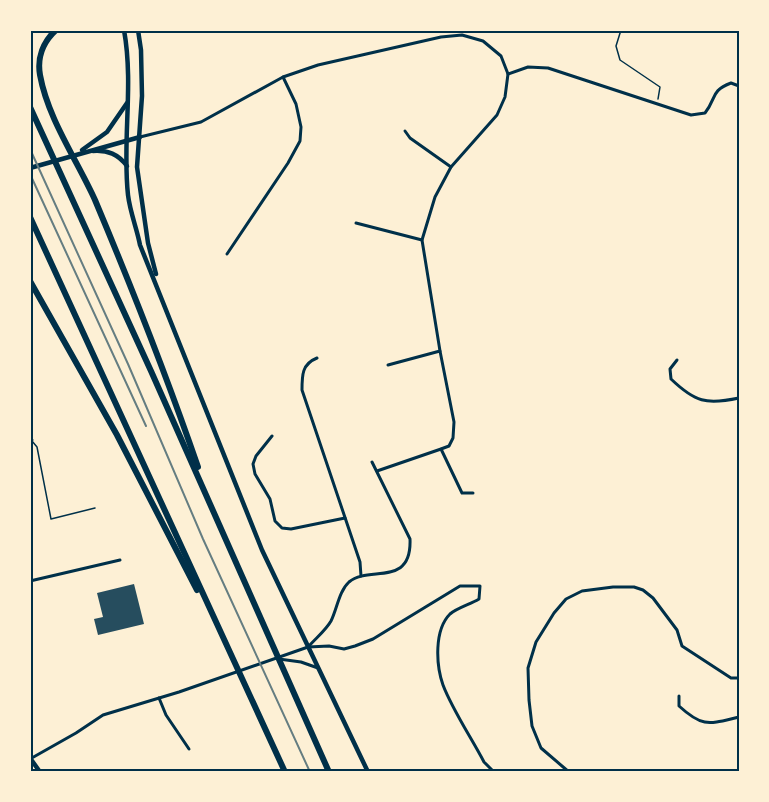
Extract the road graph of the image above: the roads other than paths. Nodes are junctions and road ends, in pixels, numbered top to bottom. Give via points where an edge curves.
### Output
1 (56, 30) edge
2 (124, 30) edge
3 (138, 30) edge
4 (508, 74) junction
5 (283, 77) junction
6 (739, 86) edge
7 (128, 100) junction
8 (30, 107) edge
9 (405, 131) dead end
10 (140, 137) junction
11 (128, 139) junction
12 (85, 151) junction
13 (78, 153) junction
14 (127, 166) junction
15 (452, 167) junction
16 (30, 168) edge
17 (30, 217) edge
18 (356, 223) dead end
19 (422, 240) junction
20 (227, 254) dead end
21 (30, 281) edge
22 (159, 287) junction
23 (440, 351) junction
24 (317, 358) dead end
25 (677, 360) dead end
26 (388, 365) dead end
27 (739, 398) edge
28 (272, 435) dead end
29 (31, 441) edge
30 (441, 449) junction
31 (372, 462) dead end
32 (377, 471) junction
33 (473, 492) dead end
34 (95, 508) dead end
35 (212, 508) junction
36 (345, 518) junction
37 (120, 560) dead end
38 (361, 576) junction
39 (30, 580) edge
40 (225, 643) junction
41 (308, 647) junction
42 (277, 659) junction
43 (318, 668) junction
44 (739, 678) edge
45 (679, 696) dead end
46 (159, 698) junction
47 (739, 717) edge
48 (189, 750) dead end
49 (30, 758) edge
50 (40, 772) edge
51 (285, 772) edge
52 (329, 772) edge
53 (368, 772) edge
54 (494, 772) edge
55 (569, 772) edge

1 - 35 highway via 43,48 40,69 47,98 106,228 170,388
2 - 7 street
3 - 10 street via 142,76
4 - 5 street via 501,56 483,41 462,35 318,65
4 - 6 street via 528,67 548,68 691,115 705,113 719,87 731,83
4 - 15 street via 505,97 497,115
5 - 10 street via 201,122
5 - 20 street via 296,104 300,141
7 - 11 street
7 - 13 street via 107,132
8 - 35 highway
9 - 15 street
10 - 11 street
10 - 22 street via 140,194
11 - 12 street
11 - 14 street
12 - 13 street
12 - 14 street via 113,153
13 - 16 street
14 - 22 street via 128,197 141,245
15 - 19 street via 435,197
17 - 40 highway
18 - 19 street
19 - 23 street
21 - 40 highway via 74,356
22 - 41 street via 262,550
23 - 26 street
23 - 30 street via 454,422 453,438
24 - 36 street via 309,361 302,373 303,390
25 - 27 street via 670,369 671,379 693,397 709,402
28 - 36 street via 253,464 270,499 275,521 282,528 291,529
29 - 34 lane via 37,447 51,519
30 - 32 street
30 - 33 street via 462,493
31 - 32 street
32 - 38 street via 410,539 410,549 391,573
35 - 52 highway
36 - 38 street
37 - 39 street
38 - 41 street via 349,582 330,623
40 - 51 highway
41 - 42 street
41 - 43 street
41 - 54 street via 355,646 460,586 480,586 479,599 450,614 441,630 439,663 443,684 484,762
42 - 43 street
42 - 46 street
43 - 53 street
44 - 55 street via 731,678 682,646 677,630 643,590 634,586 613,587 582,591 566,599 536,642 528,668 532,726 541,748
45 - 47 street via 679,706 692,718 709,724
46 - 48 street
46 - 49 street via 104,715
49 - 50 street

